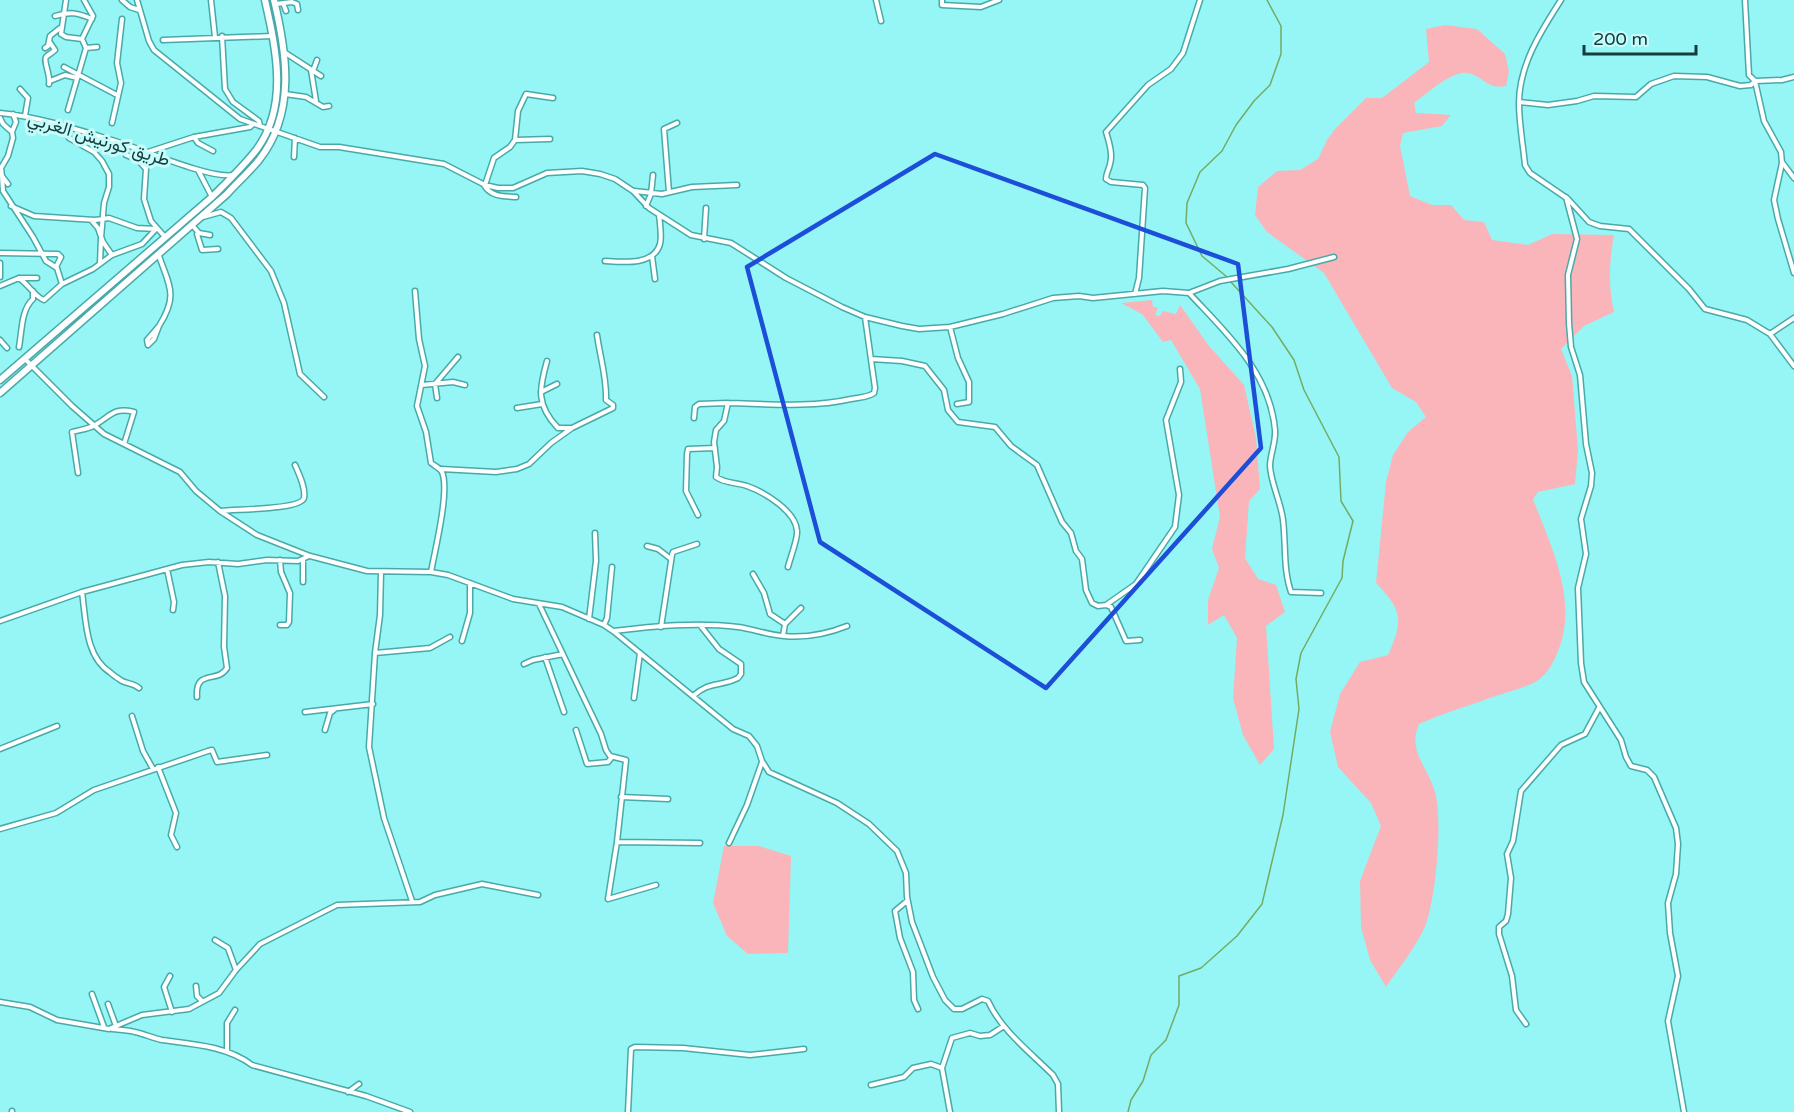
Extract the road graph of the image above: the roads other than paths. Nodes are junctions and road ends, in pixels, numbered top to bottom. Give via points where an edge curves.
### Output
1 (66, 0) edge
2 (84, 0) edge
3 (122, 0) edge
4 (137, 0) edge
5 (210, 0) edge
6 (265, 0) edge
7 (876, 0) edge
8 (942, 0) edge
9 (999, 0) edge
10 (1200, 0) edge
11 (1561, 0) edge
12 (1745, 0) edge
13 (274, 2) edge
14 (283, 3) junction
15 (86, 5) junction
16 (139, 10) junction
17 (298, 10) dead end
18 (286, 11) dead end
19 (63, 13) junction
20 (83, 14) junction
21 (55, 16) dead end
22 (92, 19) junction
23 (122, 19) dead end
24 (881, 21) dead end
25 (60, 28) junction
26 (222, 36) junction
27 (273, 36) junction
28 (215, 37) junction
29 (82, 39) junction
30 (163, 40) dead end
31 (49, 41) junction
32 (97, 47) dead end
33 (45, 48) dead end
34 (86, 48) junction
35 (285, 52) junction
36 (316, 60) dead end
37 (64, 67) dead end
38 (312, 70) junction
39 (78, 76) junction
40 (321, 76) dead end
41 (1794, 77) edge
42 (1755, 81) junction
43 (20, 89) dead end
44 (285, 94) junction
45 (117, 95) junction
46 (553, 98) dead end
47 (316, 102) junction
48 (1519, 102) junction
49 (329, 106) dead end
50 (68, 110) dead end
51 (0, 113) edge
52 (13, 114) junction
53 (25, 116) junction
54 (0, 118) edge
55 (112, 123) dead end
56 (677, 123) dead end
57 (253, 124) junction
58 (260, 126) junction
59 (66, 127) junction
60 (267, 129) junction
61 (276, 131) junction
62 (12, 132) junction
63 (195, 137) junction
64 (295, 138) junction
65 (550, 139) dead end
66 (515, 140) junction
67 (213, 151) dead end
68 (148, 152) junction
69 (126, 155) dead end
70 (294, 157) dead end
71 (1782, 160) junction
72 (198, 169) junction
73 (234, 175) junction
74 (653, 176) dead end
75 (1794, 178) edge
76 (1, 179) edge
77 (9, 184) dead end
78 (484, 184) junction
79 (736, 185) dead end
80 (633, 191) junction
81 (669, 192) junction
82 (651, 194) junction
83 (212, 197) junction
84 (516, 197) dead end
85 (1566, 197) junction
86 (11, 206) junction
87 (646, 206) junction
88 (706, 208) dead end
89 (659, 215) junction
90 (199, 218) junction
91 (104, 219) junction
92 (90, 220) junction
93 (192, 225) junction
94 (156, 229) junction
95 (199, 233) junction
96 (210, 234) dead end
97 (165, 237) junction
98 (101, 238) junction
99 (704, 239) junction
100 (218, 249) dead end
101 (0, 253) edge
102 (40, 253) junction
103 (112, 255) junction
104 (159, 256) junction
105 (652, 256) junction
106 (1334, 257) dead end
107 (605, 261) dead end
108 (0, 263) edge
109 (100, 264) junction
110 (56, 267) junction
111 (1794, 273) edge
112 (0, 277) edge
113 (19, 278) junction
114 (37, 278) dead end
115 (655, 279) dead end
116 (62, 284) junction
117 (0, 286) edge
118 (33, 290) junction
119 (415, 291) dead end
120 (1189, 293) junction
121 (1135, 294) junction
122 (865, 317) junction
123 (1794, 318) edge
124 (159, 326) dead end
125 (950, 327) junction
126 (1770, 334) junction
127 (597, 335) dead end
128 (0, 340) edge
129 (19, 346) dead end
130 (4, 347) edge
131 (458, 357) dead end
132 (25, 359) junction
133 (870, 359) junction
134 (547, 361) dead end
135 (31, 366) junction
136 (1794, 366) edge
137 (0, 369) edge
138 (1180, 369) dead end
139 (7, 375) junction
140 (0, 380) edge
141 (435, 384) junction
142 (557, 384) dead end
143 (422, 385) junction
144 (465, 385) dead end
145 (0, 393) edge
146 (540, 393) junction
147 (324, 397) dead end
148 (436, 398) dead end
149 (728, 403) junction
150 (542, 404) junction
151 (957, 404) dead end
152 (517, 408) dead end
153 (694, 418) dead end
154 (95, 426) junction
155 (572, 428) junction
156 (124, 444) junction
157 (714, 448) junction
158 (295, 465) dead end
159 (441, 470) junction
160 (78, 473) dead end
161 (220, 511) junction
162 (698, 515) dead end
163 (595, 533) dead end
164 (698, 544) dead end
165 (647, 546) dead end
166 (310, 556) junction
167 (303, 559) junction
168 (671, 559) junction
169 (280, 560) junction
170 (218, 562) junction
171 (612, 567) dead end
172 (788, 567) dead end
173 (167, 569) junction
174 (381, 572) junction
175 (432, 572) junction
176 (753, 574) dead end
177 (303, 582) dead end
178 (470, 583) junction
179 (82, 592) junction
180 (1321, 593) dead end
181 (539, 604) junction
182 (1106, 604) junction
183 (801, 608) dead end
184 (173, 610) dead end
185 (589, 619) junction
186 (0, 621) edge
187 (785, 624) junction
188 (280, 625) dead end
189 (604, 625) junction
190 (700, 625) junction
191 (847, 626) dead end
192 (661, 627) junction
193 (613, 631) junction
194 (783, 636) junction
195 (450, 637) dead end
196 (1140, 640) dead end
197 (462, 641) dead end
198 (640, 652) junction
199 (375, 653) junction
200 (563, 654) junction
201 (545, 657) junction
202 (524, 664) dead end
203 (139, 688) dead end
204 (693, 696) junction
205 (197, 697) dead end
206 (634, 698) dead end
207 (373, 704) junction
208 (1599, 708) junction
209 (334, 709) junction
210 (305, 712) dead end
211 (564, 712) dead end
212 (132, 716) dead end
213 (57, 726) dead end
214 (325, 730) dead end
215 (576, 730) dead end
216 (0, 749) edge
217 (267, 755) dead end
218 (613, 757) junction
219 (762, 762) junction
220 (155, 768) junction
221 (621, 797) junction
222 (668, 799) dead end
223 (0, 829) edge
224 (617, 842) junction
225 (700, 843) dead end
226 (729, 843) dead end
227 (177, 847) dead end
228 (656, 885) dead end
229 (538, 895) dead end
230 (908, 900) junction
231 (412, 902) junction
232 (215, 940) dead end
233 (236, 970) junction
234 (170, 976) dead end
235 (196, 986) dead end
236 (92, 994) dead end
237 (202, 1001) junction
238 (0, 1002) edge
239 (108, 1004) dead end
240 (918, 1009) dead end
241 (235, 1010) dead end
242 (172, 1012) junction
243 (1526, 1024) dead end
244 (116, 1026) junction
245 (1004, 1026) junction
246 (107, 1028) junction
247 (804, 1049) dead end
248 (227, 1051) junction
249 (942, 1068) junction
250 (359, 1084) dead end
251 (871, 1085) dead end
252 (347, 1092) junction
253 (410, 1112) edge
254 (628, 1112) edge
255 (950, 1112) edge
256 (1059, 1112) edge
257 (1684, 1112) edge

1 - 19 street
2 - 15 street
3 - 16 street
4 - 16 street
5 - 28 street
6 - 27 main road
7 - 24 street
8 - 9 street via 942,5 981,7
10 - 121 street via 1183,53 1106,132 1111,162 1106,179 1145,188
11 - 48 street via 1527,60
12 - 42 street via 1749,75
13 - 14 street
13 - 35 main road
14 - 17 street via 295,3
14 - 18 street
15 - 20 street
15 - 22 street
16 - 57 street via 154,50 240,119
19 - 20 street
19 - 21 street
19 - 25 street
20 - 22 street
22 - 29 street
23 - 45 street via 117,63 121,83
25 - 29 street via 63,36
25 - 31 street
26 - 27 street
26 - 28 street
26 - 58 street via 225,89 233,102 259,121
27 - 60 main road via 277,93
28 - 30 street
29 - 34 street
31 - 33 street
31 - 39 street via 55,50 45,61 50,83 65,75
32 - 34 street
34 - 39 street
35 - 38 street
35 - 44 main road
36 - 38 street
37 - 39 street
38 - 40 street
38 - 47 street
39 - 45 street
39 - 50 street
41 - 42 street
42 - 48 street via 1740,86 1707,77 1674,76 1651,84 1636,97 1594,96 1548,105
42 - 71 street via 1764,121
43 - 53 street via 28,98
44 - 47 street
44 - 61 main road
45 - 55 street
46 - 66 street via 526,94 518,111
47 - 49 street
48 - 85 street via 1525,165 1530,173
51 - 52 street, طريق كورنيش الغربي
52 - 53 street, طريق كورنيش الغربي
52 - 62 street via 16,122
53 - 59 street, طريق كورنيش الغربي
54 - 62 street
56 - 81 street via 664,129
57 - 58 street
57 - 63 street
58 - 60 street
59 - 68 street, طريق كورنيش الغربي
59 - 91 street via 69,138 94,152 109,174
60 - 61 street
60 - 73 main road via 258,148
61 - 64 street
61 - 90 main road via 260,159
62 - 76 street
63 - 67 street
63 - 68 street
64 - 70 street
64 - 78 street via 320,147 444,164
65 - 66 street
66 - 78 street via 494,158
68 - 72 street, طريق كورنيش الغربي
69 - 94 street via 146,169 144,199
71 - 75 street
71 - 111 street via 1774,200
72 - 73 street, طريق كورنيش الغربي via 226,177
72 - 83 street
73 - 83 main road
74 - 82 street
76 - 77 street
76 - 86 street
78 - 80 street via 513,188 547,173 582,171 615,179
78 - 84 street via 496,195
79 - 81 street
80 - 82 street
80 - 87 street
81 - 82 street
82 - 87 street
83 - 97 main road
85 - 126 street via 1589,222 1629,229 1705,309 1747,320
85 - 208 street via 1577,239 1568,274 1571,347 1580,375 1592,473 1581,519 1586,554 1578,588 1578,624 1584,682
86 - 92 street via 34,216
86 - 102 street
87 - 89 street
88 - 99 street
89 - 99 street
89 - 105 street via 660,244
90 - 93 main road
90 - 147 street via 221,212 231,218 271,271 288,314 300,374
91 - 92 street
91 - 94 street
91 - 98 street
92 - 98 street
93 - 95 street
93 - 104 main road
94 - 97 street
94 - 103 street via 141,245
95 - 96 street
95 - 100 street via 202,250
97 - 132 main road
98 - 103 street
98 - 109 street
99 - 122 street via 731,243 786,278
101 - 102 street
102 - 110 street
102 - 110 street via 59,255
103 - 109 street
104 - 124 street via 171,293 167,315
104 - 135 main road
105 - 107 street via 631,262
105 - 115 street
106 - 120 street via 1220,281
108 - 112 street
109 - 116 street
110 - 116 street
113 - 114 street
113 - 117 street
113 - 118 street
116 - 118 street via 44,300
118 - 129 street
119 - 143 street via 425,366
120 - 121 street
120 - 180 street via 1242,351 1263,384 1274,427 1270,465 1283,518 1287,580 1291,592
121 - 125 street via 1053,298
122 - 125 street via 919,329
122 - 133 street
123 - 126 street
125 - 151 street via 969,382 969,402
126 - 136 street
127 - 155 street via 607,384 606,400 613,408
128 - 130 street
131 - 141 street
132 - 135 street
132 - 139 main road
133 - 149 street via 875,388 869,397 788,405
133 - 182 street via 925,366 944,390 954,420 995,427 1011,446 1037,465 1082,560 1092,603
134 - 146 street
135 - 145 main road
135 - 154 street
137 - 139 street
138 - 182 street via 1181,382 1166,420 1179,495 1175,528 1136,584
139 - 140 main road
141 - 143 street
141 - 144 street
141 - 148 street
142 - 146 street
143 - 159 street via 417,406 431,463
146 - 150 street
149 - 153 street via 699,404
149 - 157 street via 724,421 716,430
150 - 152 street
150 - 155 street via 558,428
154 - 156 street
154 - 156 street via 114,412 134,412
154 - 160 street via 72,432
155 - 159 street via 529,464 517,469
156 - 161 street via 180,472
157 - 162 street via 688,449 686,491
157 - 172 street via 716,477 750,488 792,516 798,532
158 - 161 street via 304,496 302,502
159 - 175 street via 444,504
161 - 166 street via 257,536
163 - 185 street
164 - 168 street via 674,552
165 - 168 street
166 - 167 street
166 - 174 street via 345,567
167 - 169 street
167 - 177 street
168 - 192 street
169 - 170 street
169 - 188 street via 290,594 289,622
170 - 173 street
170 - 205 street via 226,606 227,668 200,681
171 - 189 street
173 - 179 street
173 - 184 street
174 - 175 street
174 - 199 street via 381,615
175 - 178 street
176 - 187 street via 770,614
178 - 181 street
178 - 197 street via 470,613
179 - 186 street
179 - 203 street via 92,653 101,666
181 - 185 street via 562,607
181 - 200 street
182 - 196 street via 1116,616 1126,641
183 - 187 street
185 - 189 street
187 - 194 street
189 - 193 street
190 - 192 street
190 - 194 street via 738,627
190 - 204 street via 742,669 738,678 706,686
191 - 194 street via 828,634
192 - 193 street
193 - 198 street
195 - 199 street via 429,648
198 - 204 street
198 - 206 street
199 - 207 street
200 - 201 street
200 - 218 street via 606,750
201 - 202 street
201 - 211 street
204 - 219 street via 733,729 749,736
207 - 209 street
207 - 231 street via 369,747 384,818
208 - 243 street via 1585,734 1561,745 1524,786 1519,797 1513,841 1507,854 1511,878 1508,914 1498,934 1512,976 1516,1010
208 - 257 street via 1621,740 1631,766 1647,770 1654,777 1676,828 1676,874 1668,903 1678,976 1668,1021
209 - 210 street
209 - 214 street
212 - 220 street via 143,751
213 - 216 street
215 - 218 street via 587,764 608,762
217 - 220 street via 218,762 213,750
218 - 221 street via 626,760
219 - 226 street
219 - 230 street via 769,772 837,802 868,824 897,852 906,873
220 - 223 street via 94,790 56,813
220 - 227 street via 176,813 171,835
221 - 222 street
221 - 224 street
224 - 225 street
224 - 228 street via 608,899
229 - 231 street via 482,884
230 - 240 street via 895,911 900,938 914,972 914,1000
230 - 245 street via 912,922 945,1000 954,1009 982,999 988,1001
231 - 233 street via 337,905 260,944
232 - 233 street via 228,948
233 - 237 street via 219,993
234 - 242 street via 164,987
235 - 237 street
236 - 246 street
237 - 242 street via 189,1009
238 - 246 street via 30,1007 57,1020
239 - 244 street
241 - 248 street via 226,1023
242 - 244 street via 142,1015
244 - 246 street
245 - 249 street via 990,1035 970,1033 952,1038
245 - 256 street via 1053,1075 1058,1084
246 - 248 street
247 - 254 street via 750,1055 635,1047
248 - 252 street via 252,1065
249 - 251 street via 931,1064 913,1068 904,1077
249 - 255 street
250 - 252 street
252 - 253 street

